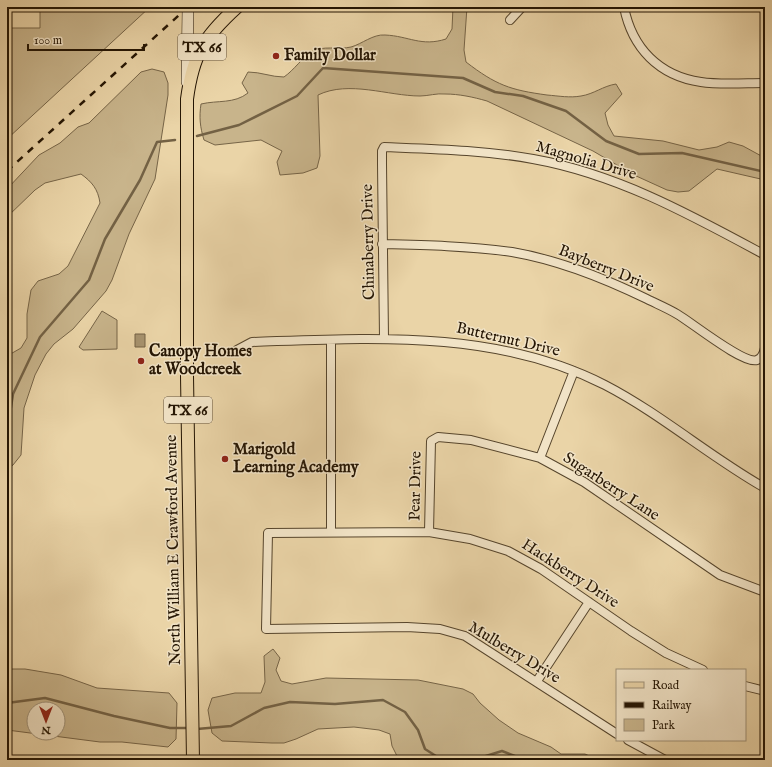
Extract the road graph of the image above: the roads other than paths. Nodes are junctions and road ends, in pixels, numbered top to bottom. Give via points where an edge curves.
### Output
1 (188, 7) edge
2 (237, 7) edge
3 (522, 7) edge
4 (624, 7) edge
5 (510, 20) dead end
6 (765, 83) edge
7 (187, 98) junction
8 (384, 147) joint
9 (382, 244) junction
10 (765, 255) edge
11 (384, 338) junction
12 (331, 340) junction
13 (765, 348) edge
14 (237, 350) dead end
15 (574, 371) junction
16 (432, 441) joint
17 (540, 458) junction
18 (765, 488) edge
19 (332, 532) junction
20 (429, 532) junction
21 (765, 592) edge
22 (589, 602) junction
23 (266, 629) joint
24 (700, 669) edge
25 (537, 681) junction
26 (746, 686) edge
27 (765, 691) edge
28 (616, 733) edge
29 (630, 741) edge
30 (193, 760) edge
31 (665, 760) edge

1 - 7 main road
2 - 7 main road, TX 66 via 201,48 191,73
3 - 5 street
4 - 6 street via 627,23 635,40 649,58 663,70 684,79 703,83
7 - 30 main road, North William E Crawford Avenue / TX 66 via 187,389
8 - 9 street, Chinaberry Drive
8 - 10 street, Magnolia Drive via 466,150 534,159 572,168 653,196
9 - 11 street, Chinaberry Drive
9 - 13 street, Bayberry Drive via 430,245 506,252 550,261 620,286 676,313 748,359 756,360 762,357
11 - 12 street, Butternut Drive
11 - 15 street, Butternut Drive via 448,341 482,346 522,354
12 - 14 street, Butternut Drive via 252,342
12 - 19 street
15 - 17 street
15 - 18 street, Butternut Drive via 607,386
16 - 17 street, Sugarberry Lane via 438,437 471,440
16 - 20 street, Pear Drive
17 - 21 street, Sugarberry Lane via 584,482 720,575
19 - 20 street, Hackberry Drive
19 - 23 street, Hackberry Drive via 268,533
20 - 22 street, Hackberry Drive via 470,539 508,551 541,569
22 - 24 street, Hackberry Drive via 666,653
22 - 25 street
23 - 25 street, Mulberry Drive via 440,629 465,636
25 - 28 street, Mulberry Drive
26 - 27 street
29 - 31 street

